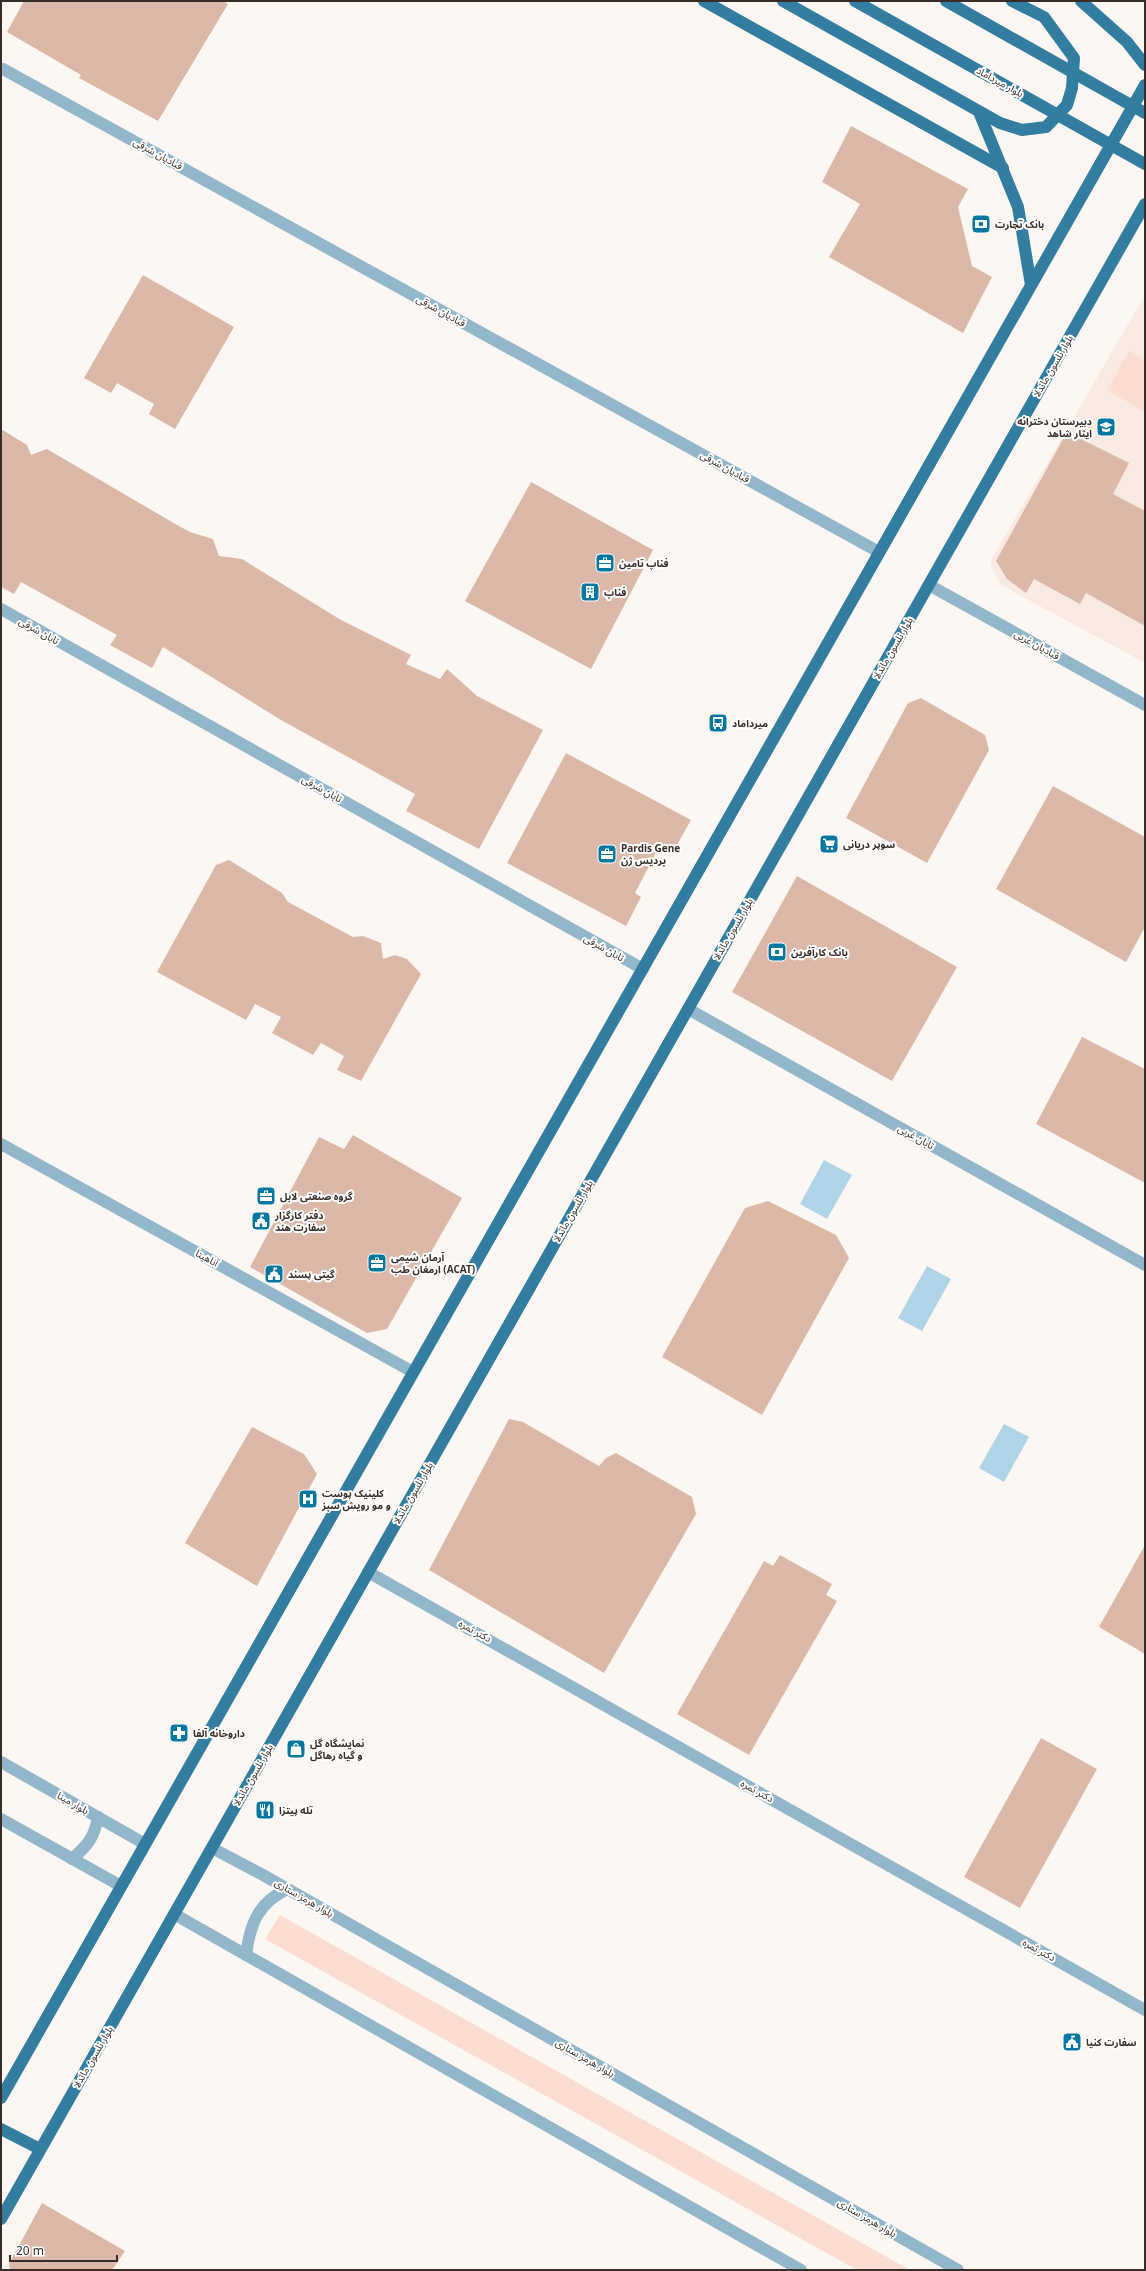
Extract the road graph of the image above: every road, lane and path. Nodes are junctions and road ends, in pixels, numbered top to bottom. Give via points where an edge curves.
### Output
1 (704, 1) edge
2 (783, 1) edge
3 (855, 1) edge
4 (946, 1) edge
5 (1012, 1) edge
6 (1081, 1) edge
7 (1145, 65) edge
8 (3, 70) dead end
9 (1145, 85) edge
10 (979, 112) junction
11 (1145, 113) edge
12 (1145, 164) edge
13 (1003, 168) junction
14 (1143, 210) edge
15 (1031, 285) junction
16 (879, 552) junction
17 (929, 585) junction
18 (1, 610) edge
19 (1145, 705) edge
20 (643, 969) junction
21 (688, 1009) junction
22 (1, 1144) edge
23 (1145, 1265) edge
24 (413, 1372) junction
25 (368, 1572) junction
26 (1, 1762) edge
27 (98, 1817) junction
28 (1, 1819) edge
29 (145, 1844) junction
30 (212, 1848) junction
31 (72, 1859) junction
32 (121, 1886) junction
33 (287, 1889) junction
34 (174, 1914) junction
35 (246, 1955) junction
36 (1145, 2010) edge
37 (1, 2098) edge
38 (1, 2129) edge
39 (40, 2149) junction
40 (1, 2219) edge
41 (801, 2270) edge
42 (958, 2270) edge

1 - 13 main road
2 - 10 main road
3 - 12 main road, بلوار میرداماد
4 - 11 main road
5 - 10 main road via 1044,18 1074,58 1072,88 1067,106 1046,127 1022,130 1000,123
6 - 7 main road via 1127,42
8 - 16 street, قبادیان شرقی
9 - 15 main road
10 - 13 main road
13 - 15 main road via 1018,207
14 - 17 main road, بلوار نلسون ماندلا
15 - 16 main road
16 - 20 main road
17 - 19 street, قبادیان غربی
17 - 21 main road, بلوار نلسون ماندلا
18 - 20 street, تابان شرقی
20 - 24 main road
21 - 23 street, تابان غربی
21 - 25 main road, بلوار نلسون ماندلا
22 - 24 street, آناهیتا
24 - 29 main road
25 - 30 main road, بلوار نلسون ماندلا
25 - 36 street, دکتر ثمره
26 - 27 street, بلوار مینا
27 - 29 street, بلوار مینا
27 - 31 street via 95,1834 85,1848
28 - 31 street
29 - 32 main road
30 - 33 street, بلوار هرمز ستاری
30 - 34 main road, بلوار نلسون ماندلا
31 - 32 street
32 - 37 main road
33 - 35 street via 274,1895 260,1911 249,1932
33 - 42 street, بلوار هرمز ستاری
34 - 35 street
34 - 39 main road, بلوار نلسون ماندلا
35 - 41 street
38 - 39 main road
39 - 40 main road, بلوار نلسون ماندلا

